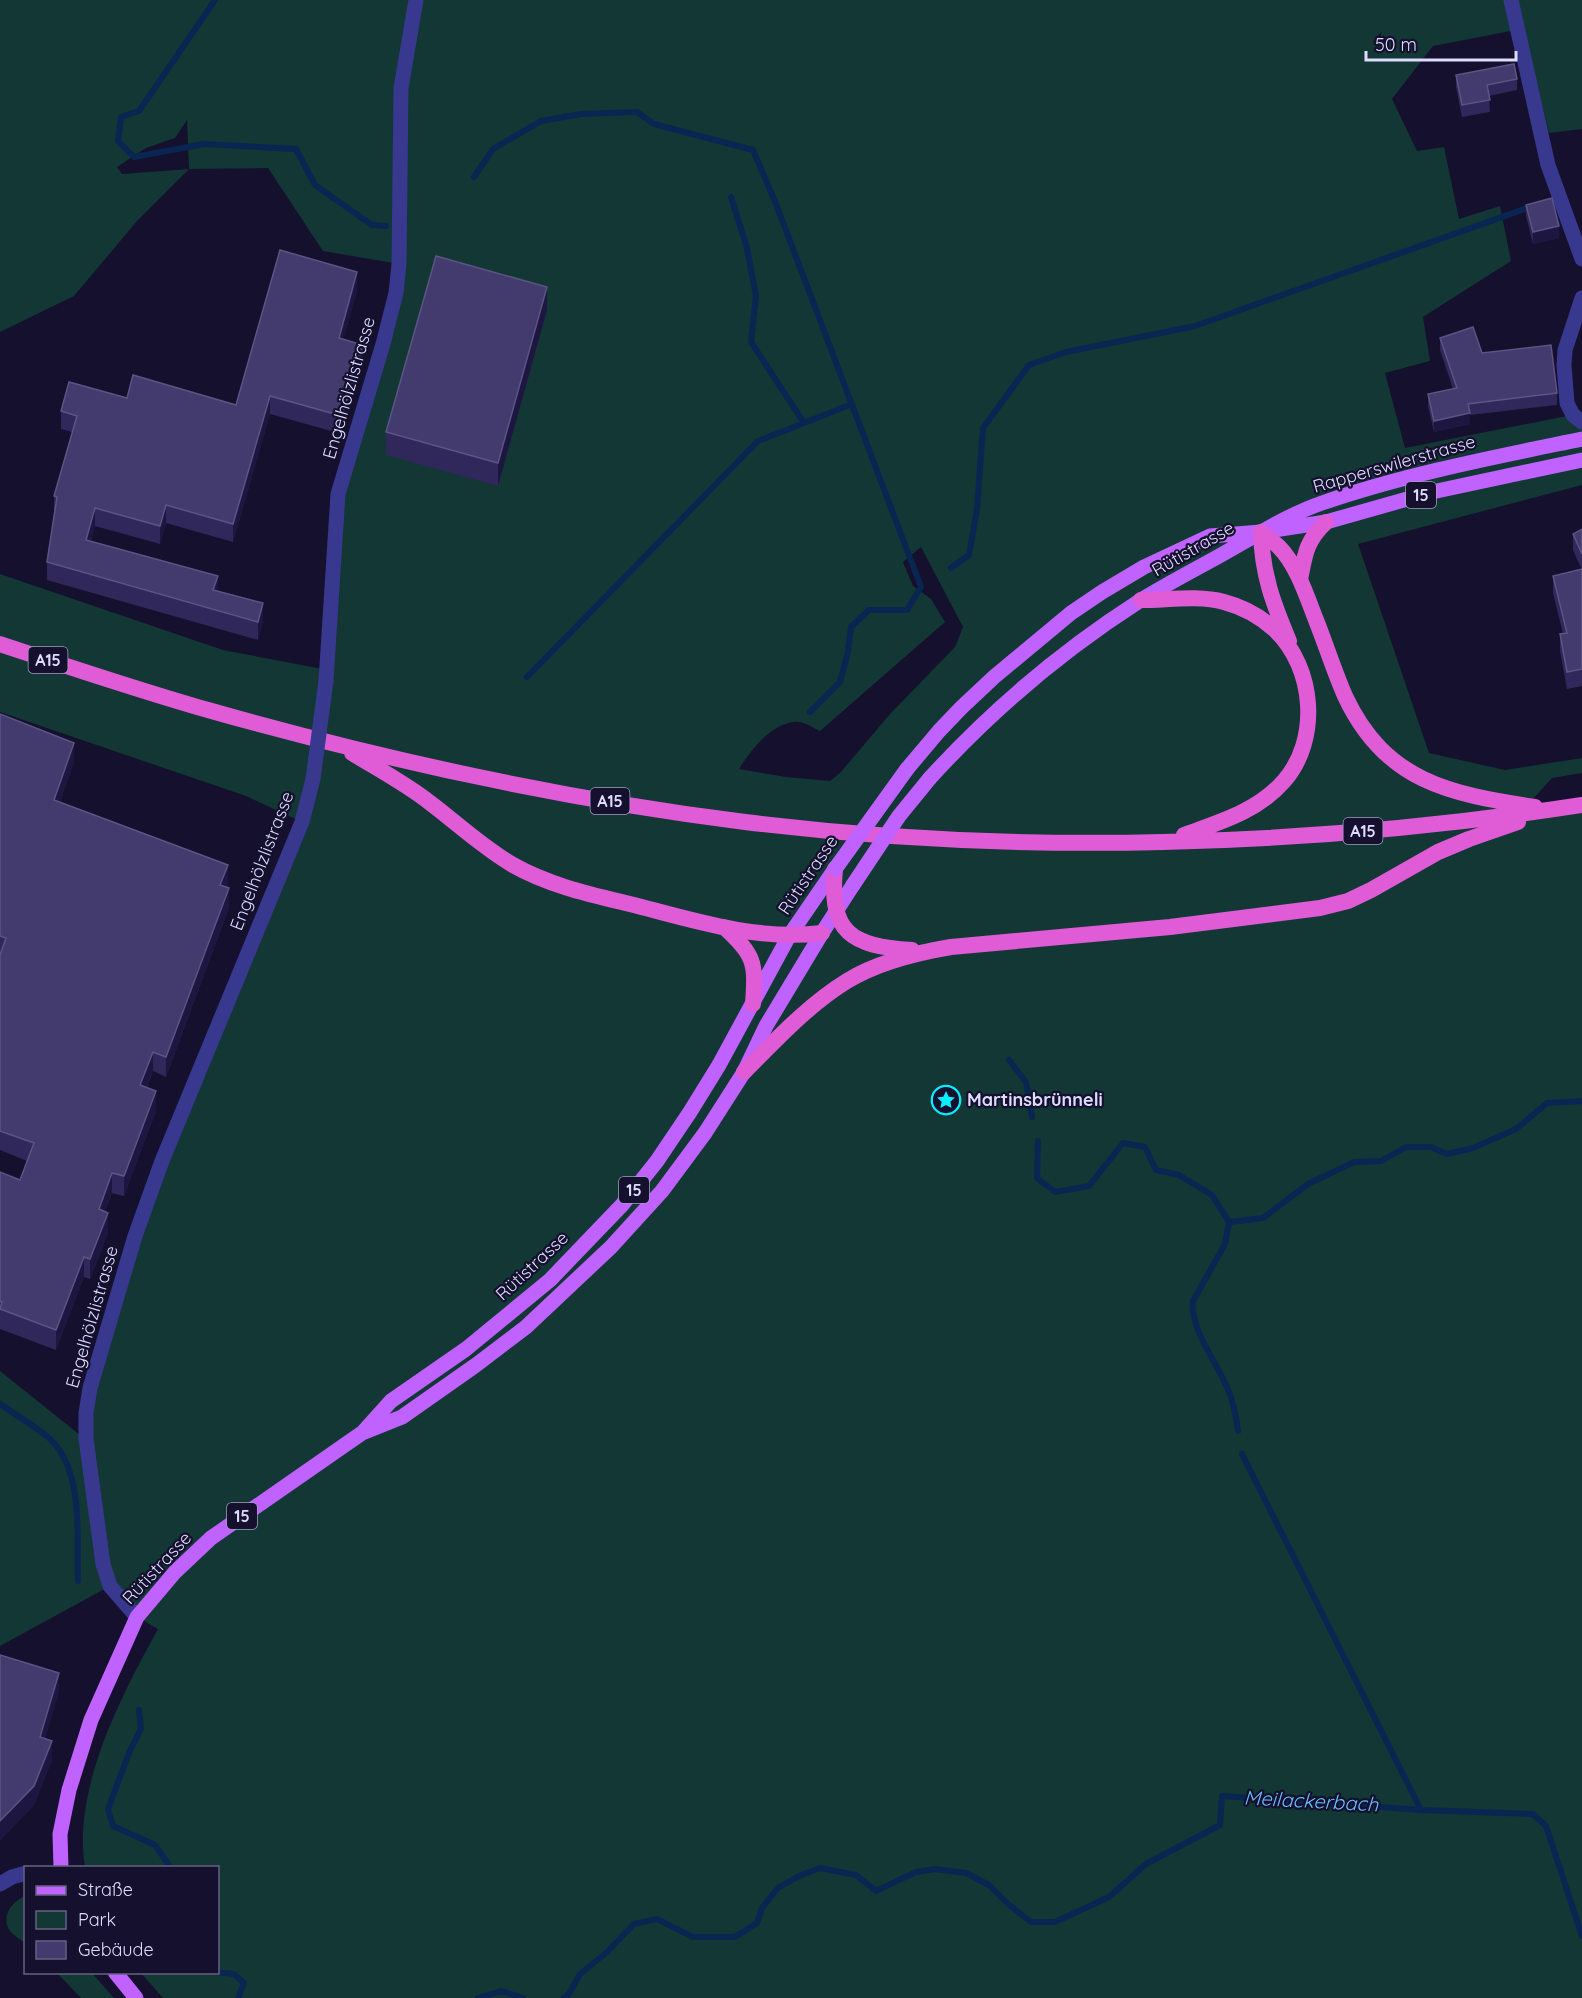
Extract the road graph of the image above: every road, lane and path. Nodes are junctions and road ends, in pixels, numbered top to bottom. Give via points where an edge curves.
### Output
1 (416, 0) edge
2 (1511, 0) edge
3 (1582, 259) edge
4 (1582, 297) edge
5 (1582, 422) edge
6 (1582, 439) edge
7 (1582, 460) edge
8 (1326, 522) junction
9 (1261, 532) junction
10 (1300, 580) junction
11 (1141, 600) junction
12 (0, 644) edge
13 (1295, 657) junction
14 (339, 745) junction
15 (1582, 805) edge
16 (1554, 809) junction
17 (1170, 840) junction
18 (832, 877) junction
19 (836, 912) junction
20 (724, 927) junction
21 (822, 933) junction
22 (789, 936) junction
23 (924, 951) junction
24 (753, 1004) junction
25 (744, 1072) junction
26 (363, 1433) junction
27 (136, 1617) junction
28 (61, 1866) edge
29 (24, 1873) edge
30 (0, 1884) edge
31 (117, 1974) edge
32 (136, 1998) edge

1 - 27 street, Engelhölzlistrasse, bridge via 401,88 396,293 338,494 326,681 313,779 302,822 162,1161 128,1257 90,1388 86,1439 103,1564 110,1586
2 - 3 street via 1548,165
4 - 5 street via 1564,365 1567,403
6 - 9 main road, Rapperswilerstrasse / 15 via 1426,472 1319,504
7 - 8 main road, Rapperswilerstrasse / 15 via 1432,492
8 - 9 main road, Rapperswilerstrasse / 15
8 - 10 highway via 1307,544
9 - 10 highway via 1280,548
9 - 11 main road, Rütistrasse / 15
9 - 13 highway via 1269,589
9 - 18 main road, Rütistrasse / 15, bridge via 1210,536 1144,567 1071,613 994,677 939,731 907,769
10 - 16 highway via 1345,697 1364,729 1385,753 1438,787
11 - 13 highway via 1200,599 1242,609 1277,631
11 - 19 main road, Rütistrasse / 15, bridge via 1063,656 964,741 899,816
12 - 14 highway, A15 via 205,710
13 - 17 highway via 1309,709 1306,738 1294,768 1275,790 1251,808
14 - 17 highway, A15 via 510,783 749,822 940,838
14 - 20 highway via 427,800 476,841 522,870 578,890
15 - 16 highway, A15
16 - 17 highway, A15 via 1466,822 1338,833
16 - 23 highway via 1438,852 1348,901 1320,908
18 - 19 highway
18 - 22 main road, Rütistrasse / 15
19 - 21 main road, Rütistrasse / 15
19 - 23 highway via 849,933 860,940 889,949
20 - 22 highway
20 - 24 highway via 752,958
21 - 22 highway
21 - 25 main road, Rütistrasse / 15 via 766,1026
22 - 24 main road, Rütistrasse / 15
23 - 25 highway via 847,981 792,1024
24 - 26 main road, Rütistrasse / 15 via 690,1112 622,1205 550,1280 466,1348 391,1401
25 - 26 main road, Rütistrasse / 15 via 662,1191 566,1291 485,1359 402,1417
26 - 27 main road, Rütistrasse / 15 via 211,1538
27 - 28 main road, Rütistrasse / 15 via 91,1720 69,1790 60,1834
29 - 30 street
31 - 32 main road

